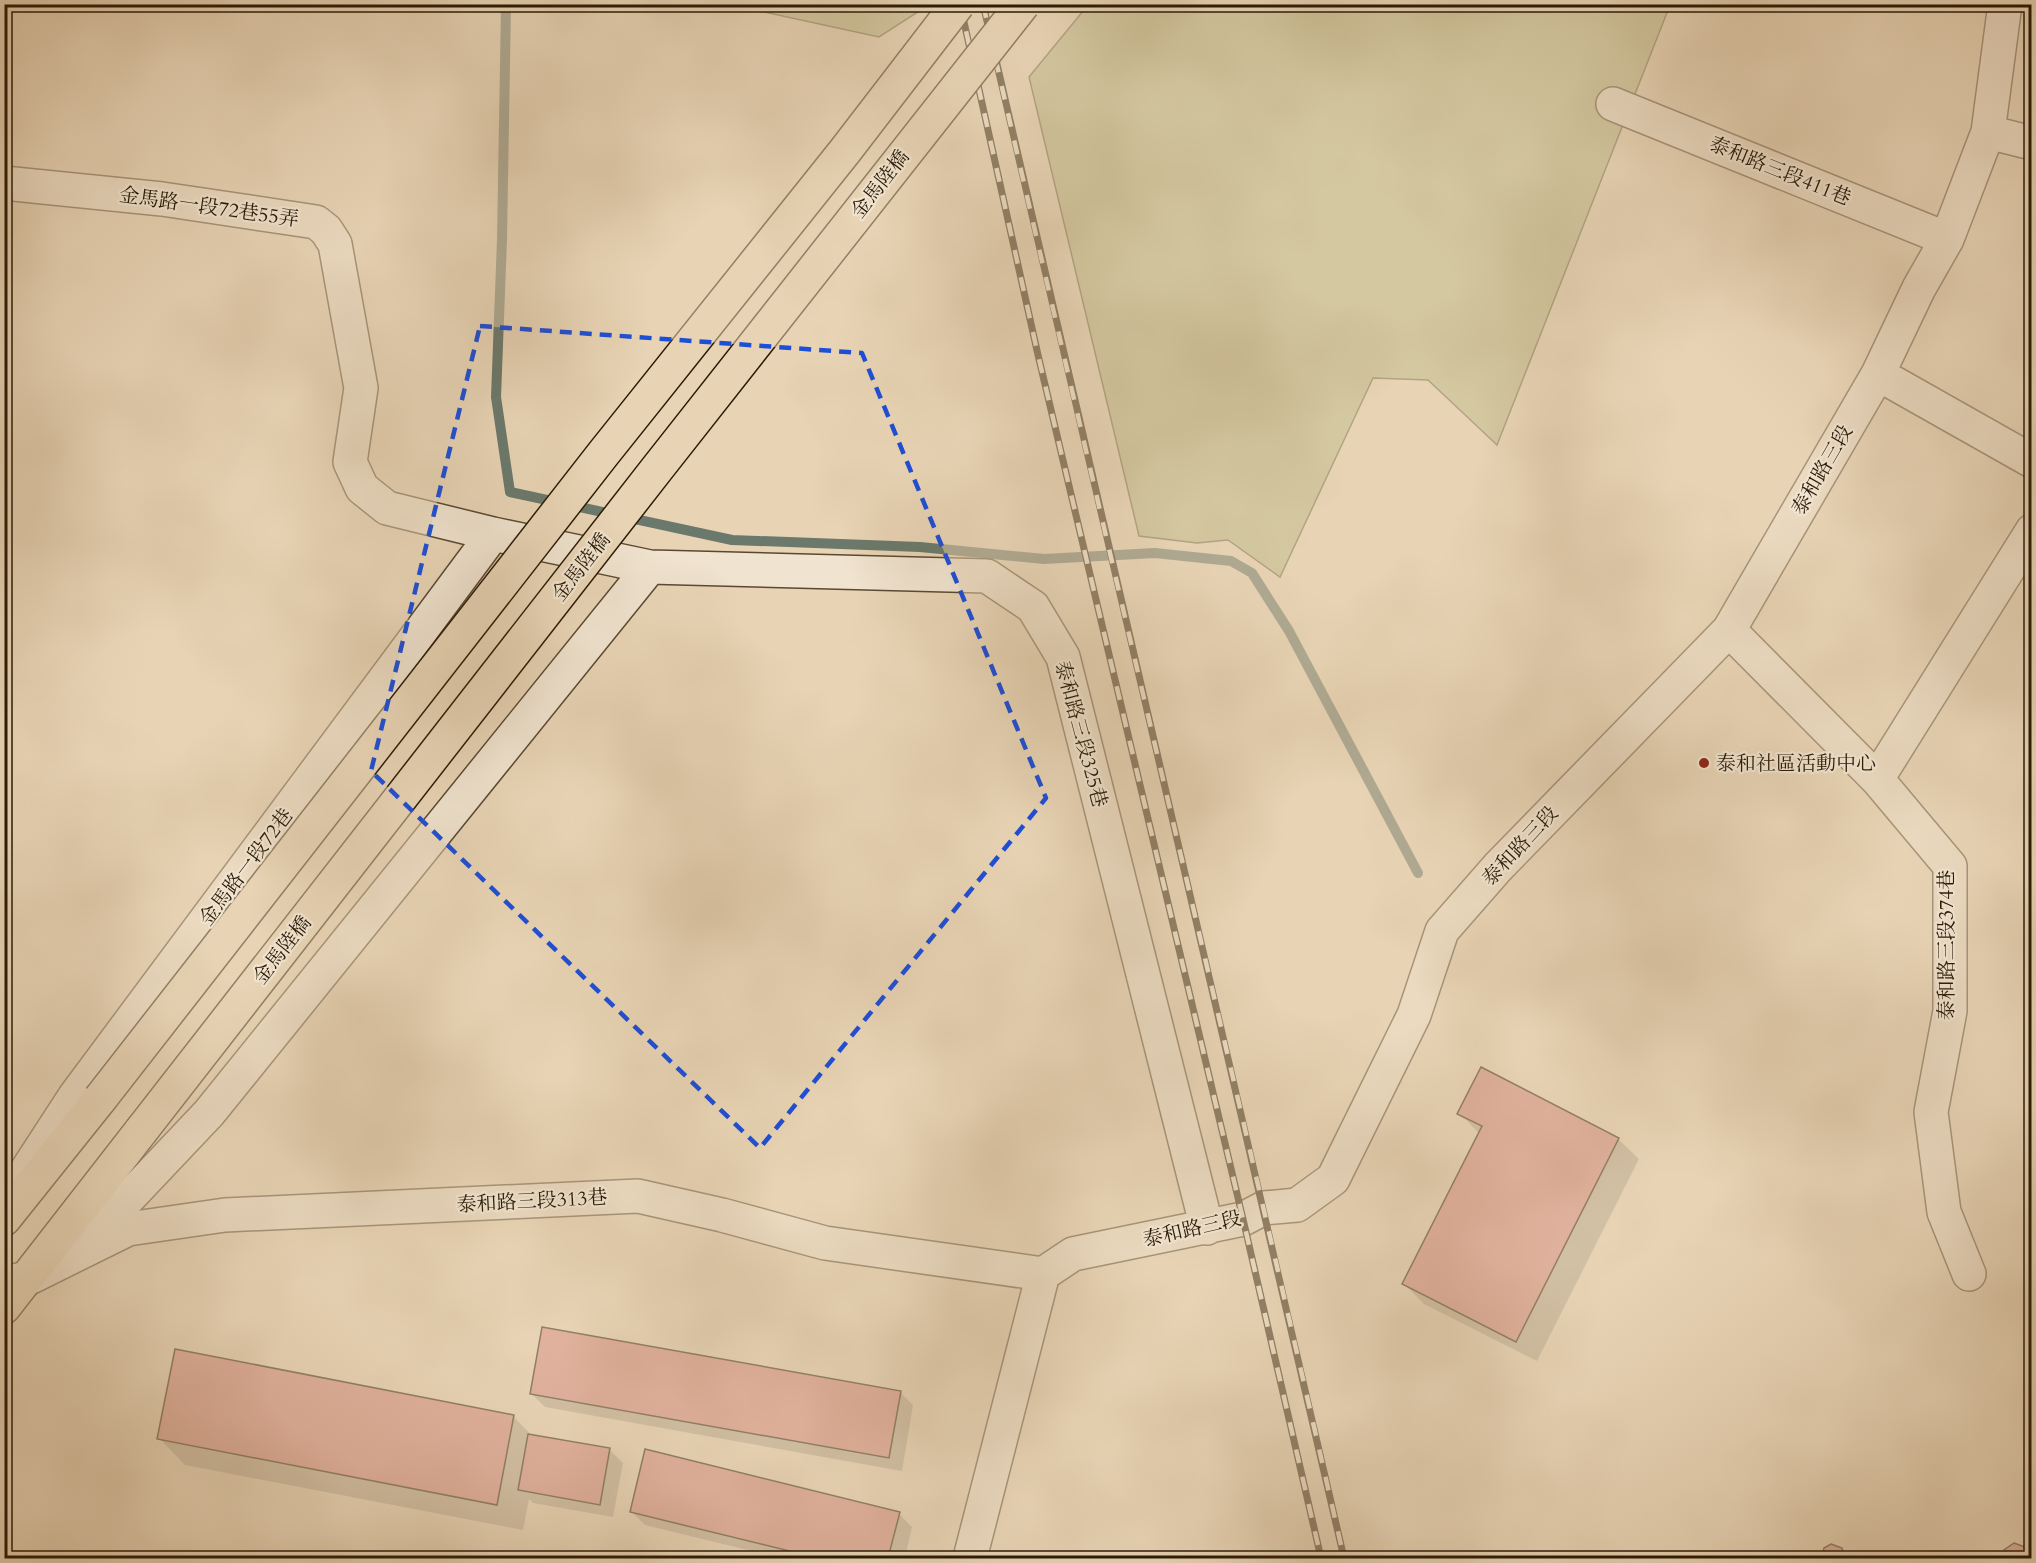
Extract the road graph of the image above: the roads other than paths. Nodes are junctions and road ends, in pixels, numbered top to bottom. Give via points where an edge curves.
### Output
1 (958, 4) edge
2 (1023, 4) edge
3 (2005, 4) edge
4 (1613, 104) dead end
5 (1988, 132) junction
6 (2031, 143) edge
7 (4, 183) edge
8 (1947, 239) junction
9 (1878, 374) junction
10 (2031, 461) edge
11 (2031, 531) edge
12 (494, 534) junction
13 (651, 567) junction
14 (1729, 630) junction
15 (1877, 779) junction
16 (4, 1204) edge
17 (4, 1219) edge
18 (1207, 1228) junction
19 (1042, 1274) junction
20 (1969, 1274) dead end
21 (16, 1280) edge
22 (4, 1307) edge
23 (970, 1558) edge

1 - 17 main road, bridge
2 - 21 main road, 金馬陸橋, bridge via 141,1131
3 - 5 street, 泰和路三段
4 - 8 street, 泰和路三段411巷
5 - 6 street
5 - 8 street, 泰和路三段
7 - 12 street, 金馬路一段72巷55弄 via 162,199 316,222 335,243 361,388 350,462 362,488 387,508
8 - 9 street, 泰和路三段
9 - 10 street
9 - 14 street, 泰和路三段
11 - 15 street
12 - 13 street, 泰和路三段325巷
12 - 16 street, 金馬路一段72巷 via 75,1096
13 - 18 street, 泰和路三段325巷 via 987,576 1033,607 1063,657
13 - 21 street via 209,1113 121,1206
14 - 15 street, 泰和路三段374巷
14 - 18 street, 泰和路三段 via 1498,867 1442,931 1414,1015 1333,1179 1297,1205 1264,1208 1243,1219
15 - 20 street, 泰和路三段374巷 via 1950,866 1950,1011 1931,1112 1944,1212
18 - 19 street, 泰和路三段 via 1073,1254
19 - 21 street, 泰和路三段313巷 via 825,1243 638,1196 225,1215 129,1229
19 - 23 street
21 - 22 main road, 金馬陸橋

